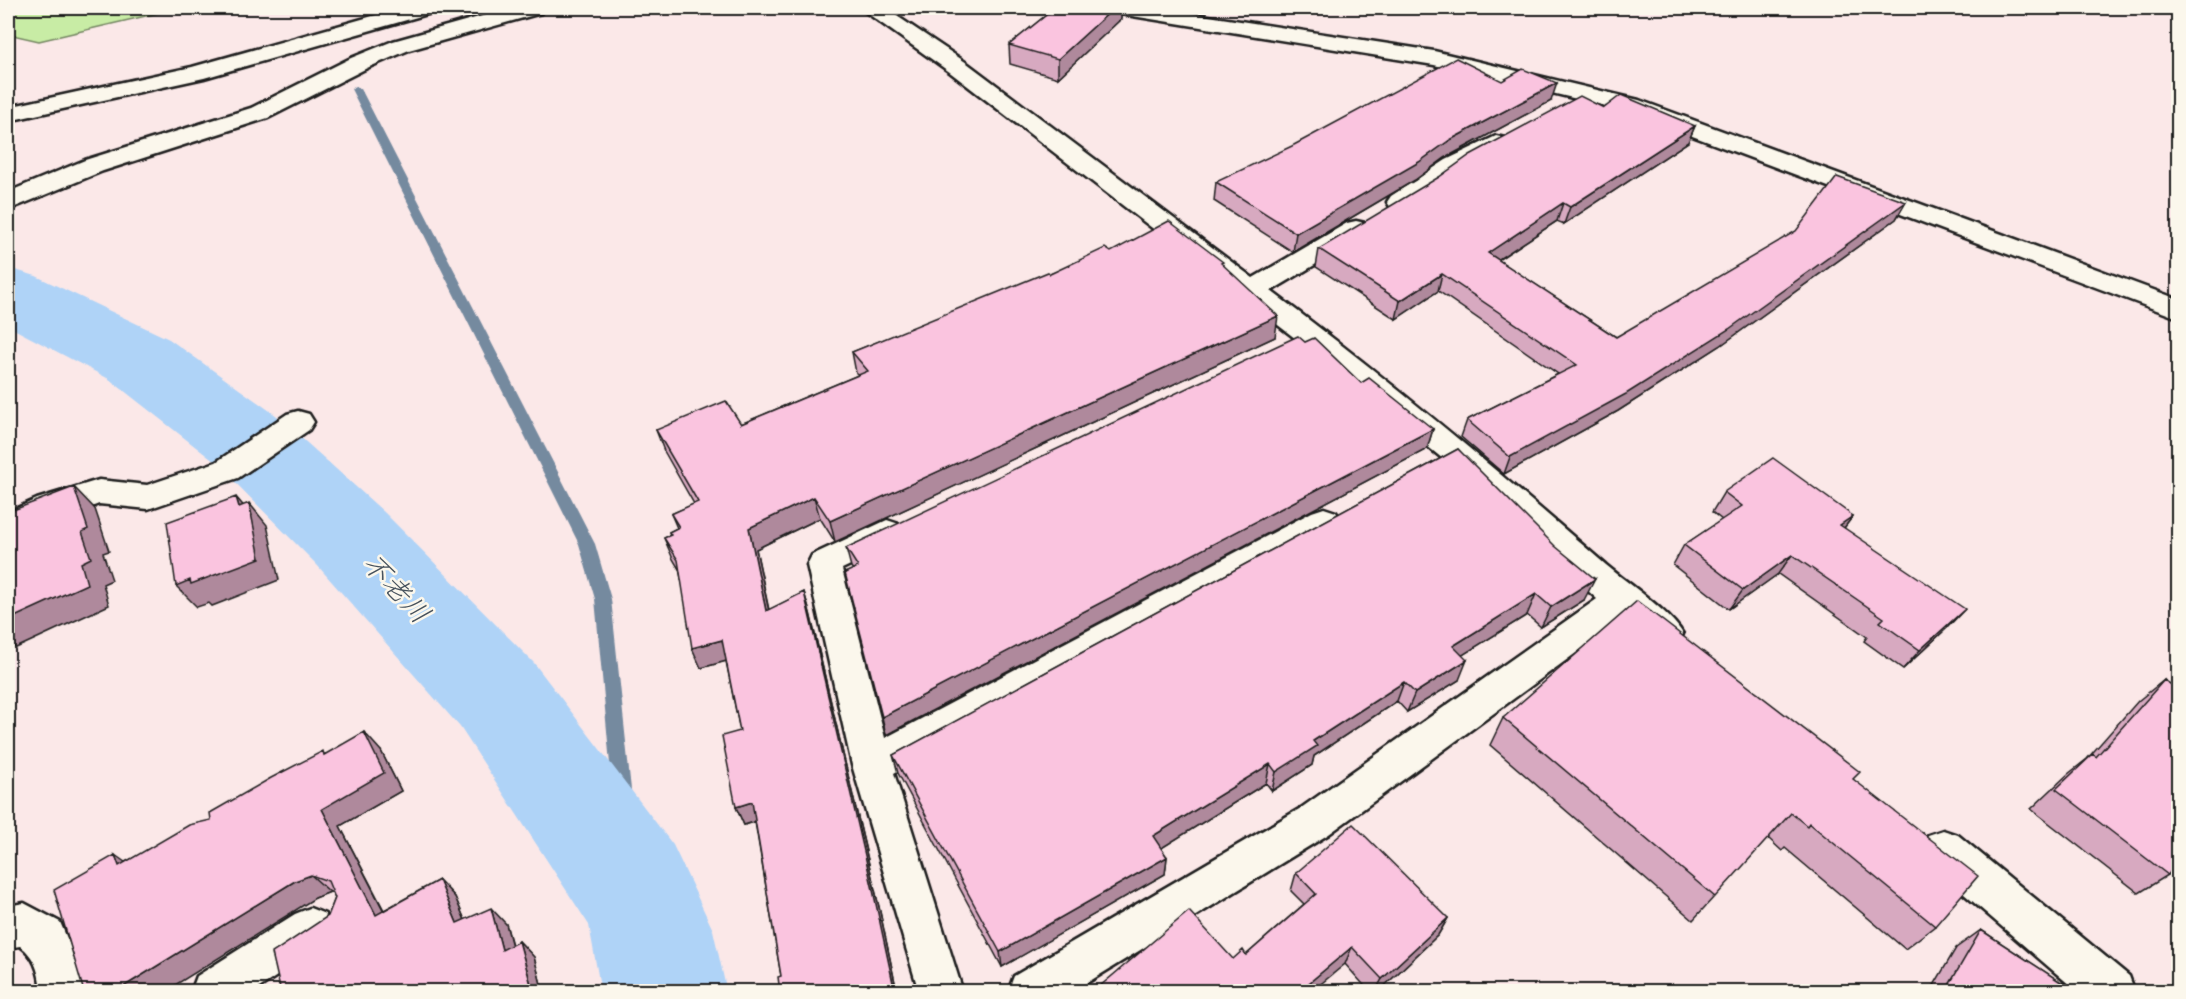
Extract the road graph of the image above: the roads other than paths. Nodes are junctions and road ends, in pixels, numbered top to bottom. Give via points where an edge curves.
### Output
1 (423, 8) edge
2 (533, 8) edge
3 (871, 8) edge
4 (1120, 8) edge
5 (1587, 93) junction
6 (1557, 110) edge
7 (8, 114) edge
8 (1516, 132) edge
9 (8, 202) edge
10 (1251, 291) junction
11 (2178, 309) edge
12 (1310, 335) junction
13 (1277, 351) edge
14 (298, 423) dead end
15 (1454, 451) junction
16 (1424, 467) edge
17 (1351, 506) edge
18 (915, 520) edge
19 (8, 526) edge
20 (1622, 600) junction
21 (1687, 651) edge
22 (872, 765) junction
23 (1921, 832) edge
24 (331, 915) edge
25 (8, 927) edge
26 (63, 992) edge
27 (213, 992) edge
28 (941, 992) edge
29 (1030, 992) edge
30 (2113, 992) edge

1 - 7 street via 196,73
2 - 9 street via 386,52 255,116 71,175
3 - 10 street via 959,68
4 - 5 street via 1434,58
5 - 6 street
5 - 11 street via 1785,160
8 - 10 street via 1455,165
10 - 12 street
12 - 13 street
12 - 15 street
14 - 19 street via 216,474 148,497 99,492
15 - 16 street
15 - 20 street
17 - 22 street
18 - 22 street via 824,566
20 - 21 street
20 - 29 street via 1315,820
22 - 28 street
23 - 30 street
24 - 27 street
25 - 26 street via 24,924 45,937 62,978

